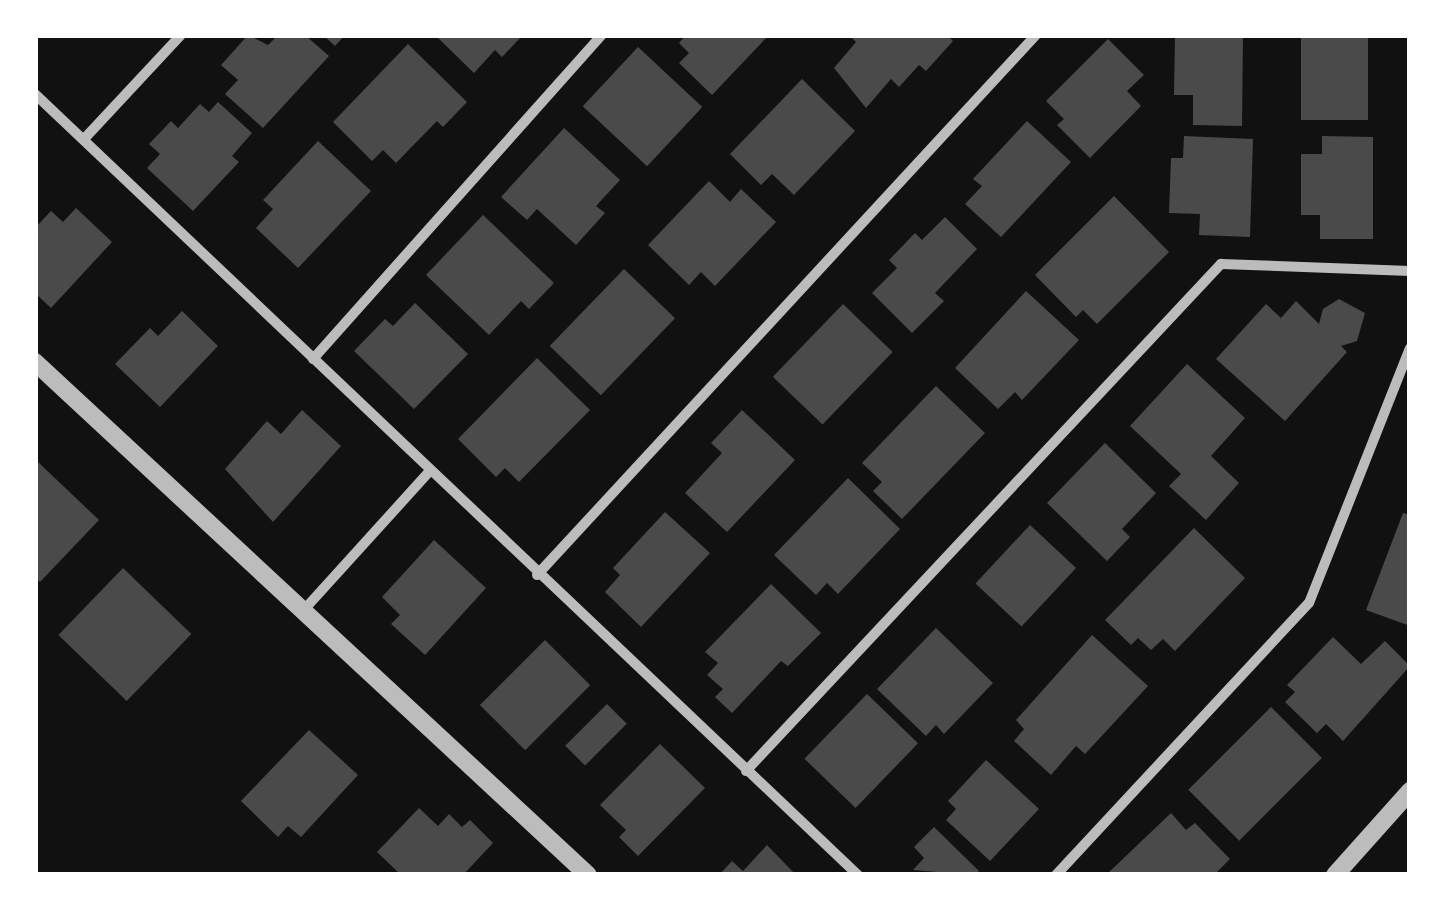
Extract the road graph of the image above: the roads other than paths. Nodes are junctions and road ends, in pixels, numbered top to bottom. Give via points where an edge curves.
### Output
1 (180, 35) edge
2 (602, 35) edge
3 (1036, 35) edge
4 (35, 94) edge
5 (84, 139) junction
6 (1410, 271) edge
7 (1410, 348) edge
8 (313, 359) junction
9 (35, 362) edge
10 (428, 473) junction
11 (536, 575) junction
12 (302, 612) junction
13 (746, 771) junction
14 (1410, 791) edge
15 (588, 875) edge
16 (858, 875) edge
17 (1056, 875) edge
18 (1335, 875) edge

1 - 5 street
2 - 8 street
3 - 11 street
4 - 5 street
5 - 8 street
6 - 13 street via 1221,264
7 - 17 street via 1309,604
8 - 10 street
9 - 12 street
10 - 11 street
10 - 12 street
11 - 13 street
12 - 15 street
13 - 16 street
14 - 18 street

